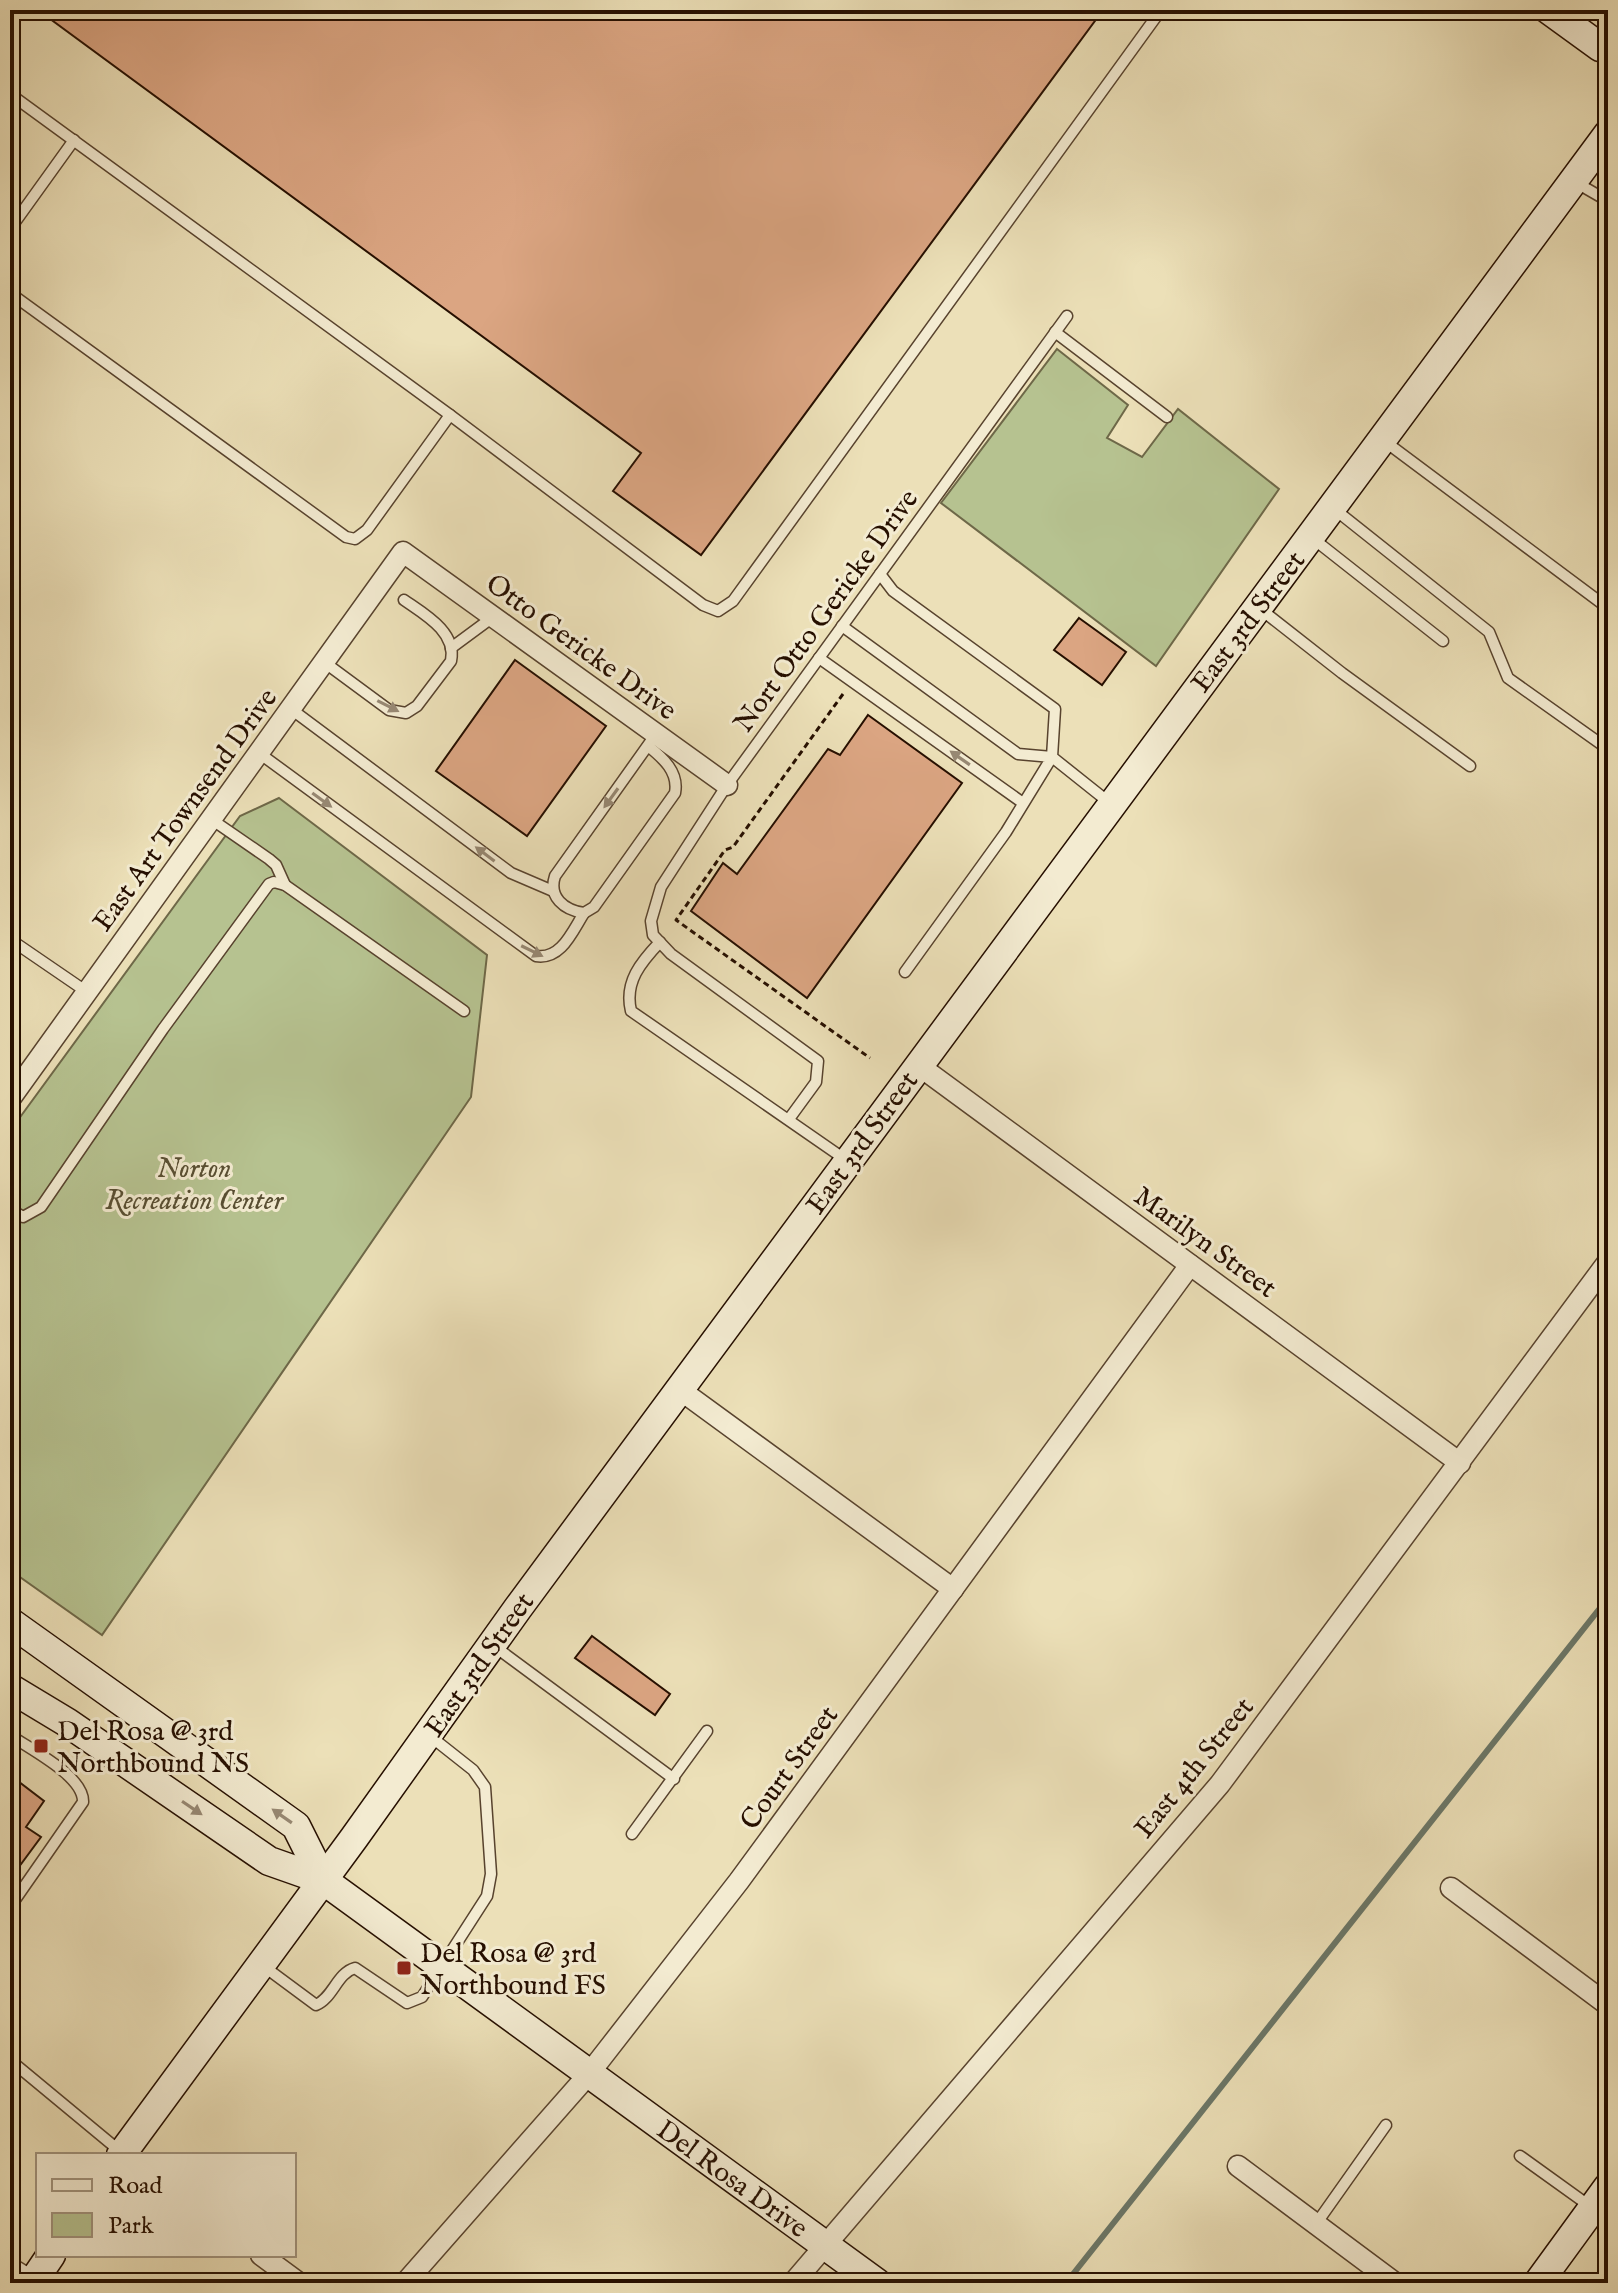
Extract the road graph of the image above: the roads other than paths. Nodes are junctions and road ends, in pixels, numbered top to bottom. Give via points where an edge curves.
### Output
1 (1161, 10) edge
2 (1549, 10) edge
3 (1608, 48) edge
4 (10, 94) edge
5 (1608, 134) edge
6 (74, 140) junction
7 (1573, 181) junction
8 (1608, 201) edge
9 (10, 229) edge
10 (10, 293) edge
11 (1067, 316) dead end
12 (1055, 332) junction
13 (450, 415) junction
14 (1167, 417) dead end
15 (1382, 439) junction
16 (1331, 507) junction
17 (1310, 536) junction
18 (403, 552) joint
19 (880, 574) junction
20 (404, 600) dead end
21 (1258, 607) junction
22 (1608, 608) edge
23 (493, 617) junction
24 (842, 626) junction
25 (1443, 641) dead end
26 (451, 648) junction
27 (819, 658) junction
28 (324, 662) junction
29 (291, 709) junction
30 (652, 740) junction
31 (1608, 749) edge
32 (259, 753) junction
33 (1052, 757) junction
34 (1470, 766) dead end
35 (727, 785) junction
36 (1023, 803) junction
37 (1111, 804) junction
38 (211, 819) junction
39 (285, 885) junction
40 (553, 891) junction
41 (584, 913) junction
42 (11, 940) edge
43 (660, 942) junction
44 (905, 972) dead end
45 (87, 992) junction
46 (464, 1011) dead end
47 (918, 1065) junction
48 (10, 1099) edge
49 (789, 1119) junction
50 (847, 1161) junction
51 (10, 1209) edge
52 (1607, 1263) edge
53 (1190, 1265) junction
54 (679, 1389) junction
55 (1460, 1463) junction
56 (953, 1589) junction
57 (10, 1622) edge
58 (10, 1639) edge
59 (492, 1645) junction
60 (47, 1648) junction
61 (10, 1688) edge
62 (707, 1731) dead end
63 (10, 1735) edge
64 (428, 1735) junction
65 (674, 1779) junction
66 (632, 1834) dead end
67 (323, 1880) junction
68 (1451, 1888) dead end
69 (10, 1907) edge
70 (261, 1964) junction
71 (443, 1967) junction
72 (1608, 2005) edge
73 (10, 2060) edge
74 (588, 2075) junction
75 (1386, 2125) dead end
76 (122, 2153) edge
77 (124, 2153) edge
78 (1520, 2156) dead end
79 (1238, 2166) dead end
80 (1600, 2198) edge
81 (1316, 2224) junction
82 (826, 2245) junction
83 (264, 2257) edge
84 (10, 2262) edge
85 (39, 2272) edge
86 (299, 2283) edge
87 (405, 2283) edge
88 (793, 2283) edge
89 (877, 2283) edge
90 (1395, 2283) edge
91 (1538, 2283) edge

1 - 13 lane via 733,601 718,611 703,605
2 - 3 main road
4 - 6 lane
5 - 7 main road, East 3rd Street
6 - 9 lane
6 - 13 lane
7 - 8 lane
7 - 15 main road, East 3rd Street
10 - 13 lane via 346,537 355,539 367,530
11 - 12 lane, Nort Otto Gericke Drive
12 - 14 lane
12 - 19 lane, Nort Otto Gericke Drive
15 - 16 main road, East 3rd Street
15 - 22 lane
16 - 17 main road, East 3rd Street
16 - 31 lane via 1489,632 1508,678
17 - 21 main road, East 3rd Street
17 - 25 lane
18 - 23 street, Otto Gericke Drive
18 - 28 street, East Art Townsend Drive
19 - 24 lane, Nort Otto Gericke Drive
19 - 33 lane via 893,591 1055,709
20 - 26 lane via 438,624
21 - 34 lane
21 - 37 main road, East 3rd Street
23 - 26 lane
23 - 30 street, Otto Gericke Drive
24 - 27 lane, Nort Otto Gericke Drive
24 - 33 lane via 1018,754
28 -> 26 lane via 389,710 406,713 451,661
27 - 35 lane, Nort Otto Gericke Drive
36 -> 27 lane
28 - 29 street, East Art Townsend Drive
29 - 32 street, East Art Townsend Drive
40 -> 29 lane via 511,873
30 - 35 street, Otto Gericke Drive
30 -> 40 lane via 555,876
30 - 41 lane via 675,775 675,793 594,907
32 - 38 street, East Art Townsend Drive
32 -> 41 lane via 536,956 560,950
33 - 36 lane
33 - 37 lane
35 - 43 lane, Nort Otto Gericke Drive via 661,887 651,921
36 - 44 lane
37 - 47 main road, East 3rd Street
38 - 39 lane via 276,865
38 - 45 street, East Art Townsend Drive
39 - 46 lane
39 - 51 lane via 269,884 41,1207 23,1217
40 - 41 lane via 558,902
42 - 45 lane
43 - 49 lane via 818,1061 816,1082
43 - 49 lane via 639,965 627,995 631,1011
45 - 48 street, East Art Townsend Drive
47 - 50 main road, East 3rd Street
47 - 53 street, Marilyn Street
49 - 50 lane
50 - 54 main road, East 3rd Street
52 - 55 street, East 4th Street
53 - 55 street, Marilyn Street
53 - 56 street, Court Street
54 - 56 street
54 - 59 main road, East 3rd Street
55 - 82 street, East 4th Street via 1220,1784
56 - 74 street, Court Street via 739,1881
57 - 60 main road
58 - 60 main road
59 - 64 main road, East 3rd Street
59 - 65 lane
67 -> 60 main road via 296,1826
61 -> 67 main road via 269,1861
62 - 65 lane
63 - 69 lane via 76,1781 83,1802
64 - 67 main road, East 3rd Street
64 - 71 lane via 473,1770 485,1787 491,1874 487,1896
65 - 66 lane
67 - 70 main road, East 3rd Street
67 - 71 main road, Del Rosa Drive
68 - 72 street
70 - 71 lane via 316,2005 350,1969 407,2003 422,1997
70 - 77 main road, East 3rd Street
71 - 74 main road, Del Rosa Drive
73 - 76 lane
74 - 82 main road, Del Rosa Drive
74 - 87 street, Court Street
75 - 81 lane
78 - 80 lane
79 - 81 street
80 - 91 main road
81 - 90 street
82 - 88 street, East 4th Street
82 - 89 main road, Del Rosa Drive
83 - 86 street
84 - 85 lane

